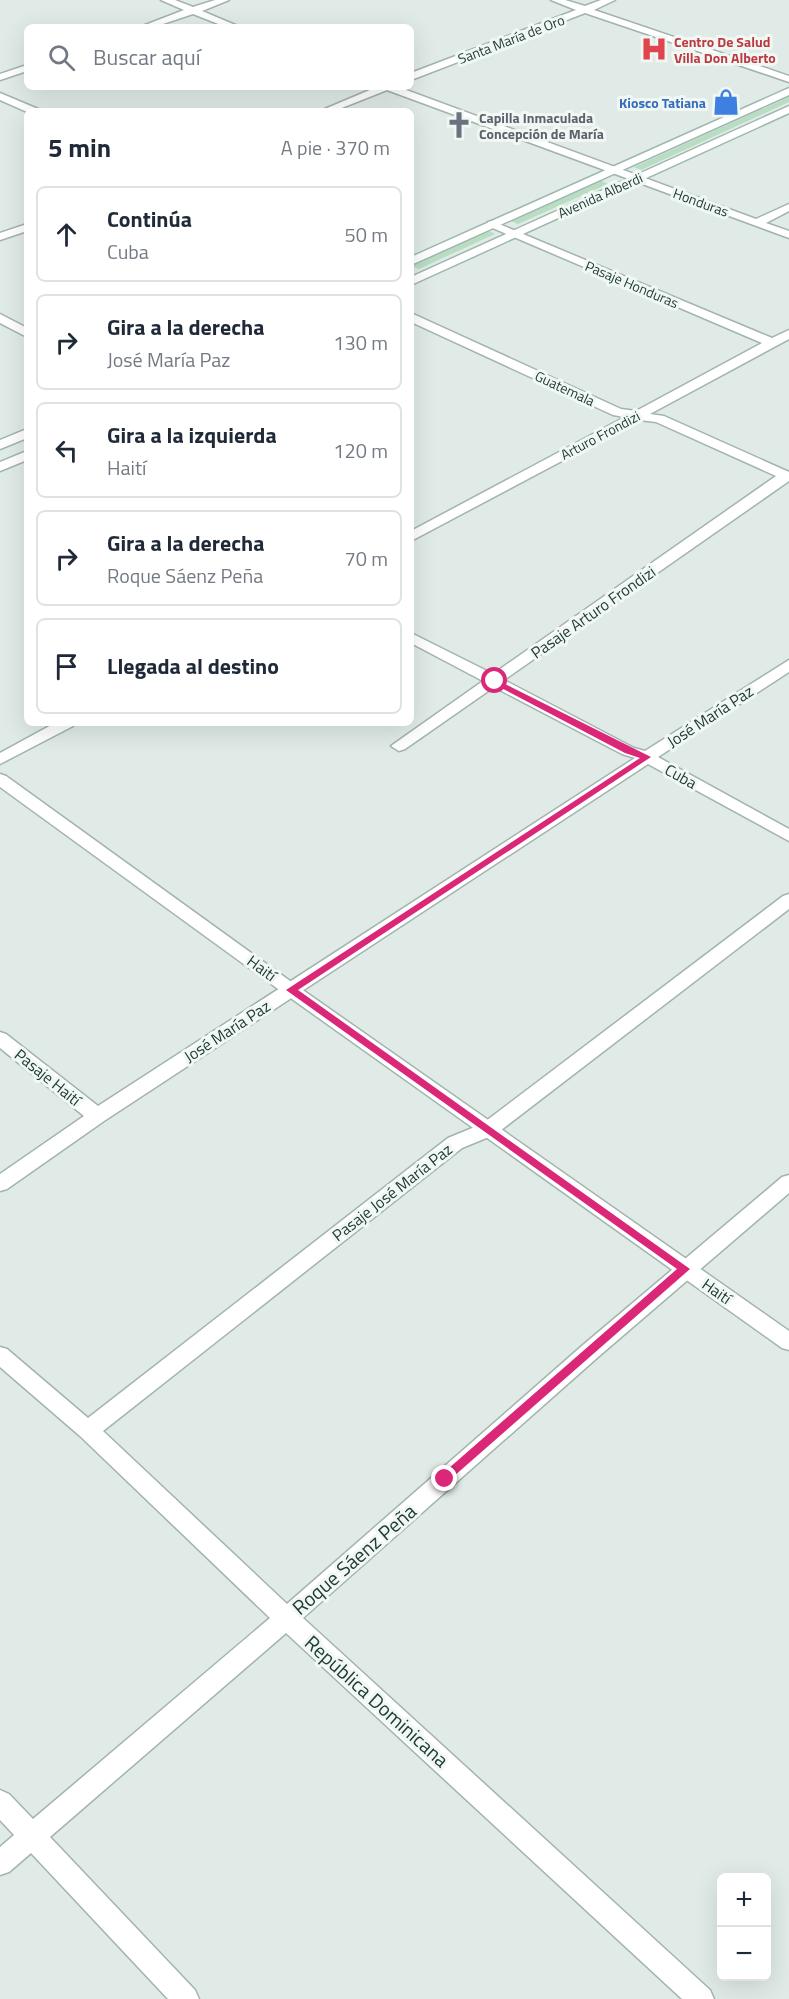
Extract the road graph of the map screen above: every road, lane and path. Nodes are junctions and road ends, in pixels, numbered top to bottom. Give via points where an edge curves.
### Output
1 (166, 0) edge
2 (224, 0) edge
3 (556, 0) edge
4 (610, 0) edge
5 (193, 10) junction
6 (585, 10) junction
7 (153, 24) edge
8 (228, 24) edge
9 (24, 69) edge
10 (414, 76) edge
11 (0, 77) edge
12 (789, 80) edge
13 (379, 90) edge
14 (395, 90) edge
15 (789, 91) edge
16 (0, 96) edge
17 (27, 108) edge
18 (333, 108) edge
19 (789, 109) edge
20 (613, 170) junction
21 (636, 178) junction
22 (789, 207) edge
23 (756, 223) junction
24 (492, 224) junction
25 (24, 228) edge
26 (513, 234) junction
27 (789, 235) edge
28 (0, 237) edge
29 (414, 260) edge
30 (414, 279) edge
31 (0, 318) edge
32 (414, 318) edge
33 (24, 331) edge
34 (789, 334) edge
35 (772, 343) junction
36 (636, 415) junction
37 (24, 434) edge
38 (0, 445) edge
39 (24, 456) edge
40 (0, 467) edge
41 (788, 476) edge
42 (414, 535) edge
43 (414, 639) edge
44 (789, 665) edge
45 (495, 681) junction
46 (61, 726) edge
47 (399, 746) dead end
48 (646, 757) junction
49 (0, 759) edge
50 (0, 779) edge
51 (789, 836) edge
52 (789, 900) edge
53 (291, 990) junction
54 (0, 1038) edge
55 (97, 1116) junction
56 (489, 1129) junction
57 (789, 1182) edge
58 (0, 1184) edge
59 (685, 1269) junction
60 (789, 1342) edge
61 (0, 1355) edge
62 (88, 1430) junction
63 (286, 1618) junction
64 (0, 1802) edge
65 (32, 1836) junction
66 (0, 1863) edge
67 (186, 1999) edge
68 (701, 1999) edge

1 - 5 street
2 - 5 street
3 - 6 street
4 - 6 street, Santa María de Oro
5 - 7 street
5 - 8 street
6 - 10 street, Santa María de Oro
6 - 12 street
9 - 11 street
13 - 18 street
14 - 20 street, Honduras
15 - 20 street, Avenida Alberdi
16 - 17 street
19 - 21 street, Avenida Alberdi
20 - 21 street, Honduras
20 - 24 street, Avenida Alberdi
21 - 23 street, Honduras
21 - 26 street, Avenida Alberdi
22 - 23 street
23 - 27 street, Honduras
24 - 26 street, Pasaje Honduras
24 - 29 street, Avenida Alberdi
25 - 28 street
26 - 30 street, Avenida Alberdi
26 - 35 street, Pasaje Honduras
31 - 33 street
32 - 36 street, Guatemala via 618,412
34 - 35 street, Arturo Frondizi
35 - 36 street, Arturo Frondizi
36 - 41 street, Guatemala via 659,419
36 - 42 street, Arturo Frondizi
37 - 38 street
39 - 40 street
41 - 45 street, Pasaje Arturo Frondizi
43 - 45 street, Cuba
44 - 48 street, José María Paz
45 - 47 street, Pasaje Arturo Frondizi
45 - 48 street, Cuba
46 - 49 street
48 - 51 street, Cuba
48 - 53 street, José María Paz
50 - 53 street, Haití
52 - 56 street, Pasaje José María Paz
53 - 55 street, José María Paz
53 - 56 street, Haití
54 - 55 street, Pasaje Haití
55 - 58 street, José María Paz
56 - 59 street, Haití
56 - 62 street, Pasaje José María Paz via 455,1143
57 - 59 street, Roque Sáenz Peña
59 - 60 street, Haití
59 - 63 street, Roque Sáenz Peña
61 - 62 street, República Dominicana
62 - 63 street, República Dominicana
63 - 65 street, Roque Sáenz Peña
63 - 68 street, República Dominicana
64 - 65 street
65 - 66 street, Roque Sáenz Peña
65 - 67 street

